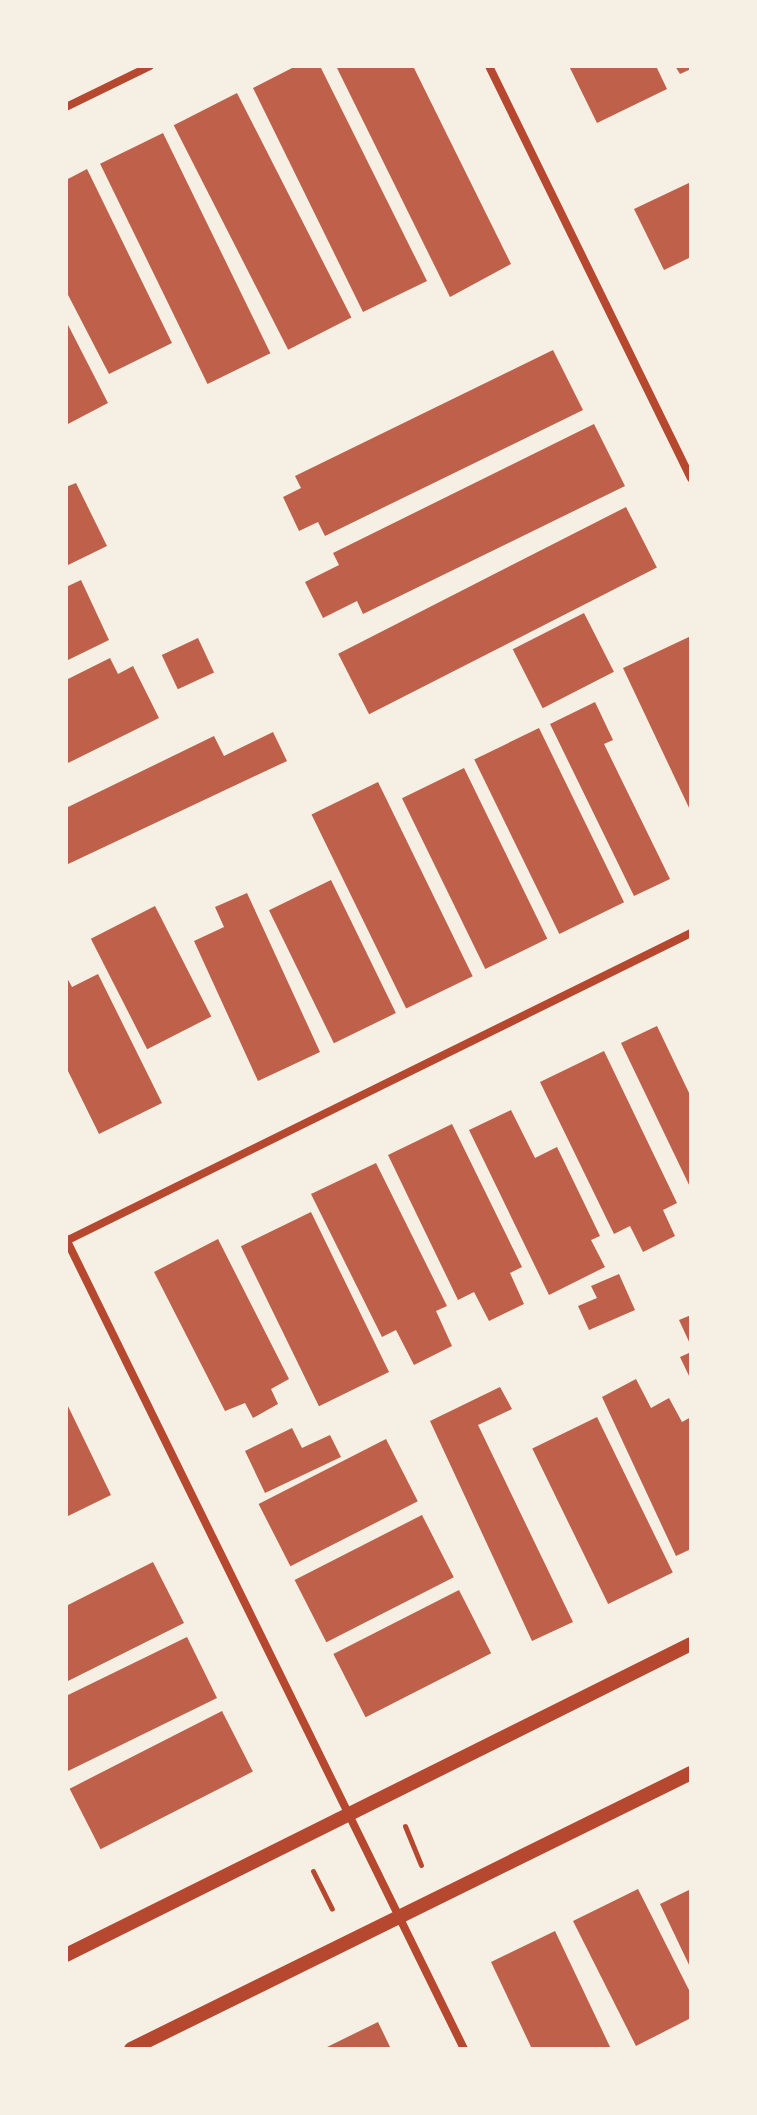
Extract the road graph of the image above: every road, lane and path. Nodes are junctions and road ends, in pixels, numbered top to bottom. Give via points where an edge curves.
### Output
1 (150, 66) edge
2 (489, 66) edge
3 (66, 107) edge
4 (691, 478) edge
5 (691, 933) edge
6 (66, 1240) edge
7 (691, 1644) edge
8 (691, 1773) edge
9 (349, 1814) junction
10 (402, 1820) dead end
11 (306, 1858) dead end
12 (425, 1873) dead end
13 (334, 1913) dead end
14 (399, 1917) junction
15 (66, 1955) edge
16 (131, 2049) edge
17 (464, 2049) edge

1 - 3 street
2 - 4 street
5 - 6 street
6 - 9 street
7 - 9 street
8 - 14 street
9 - 14 street
9 - 15 street
10 - 12 path
11 - 13 path
14 - 16 street
14 - 17 street

